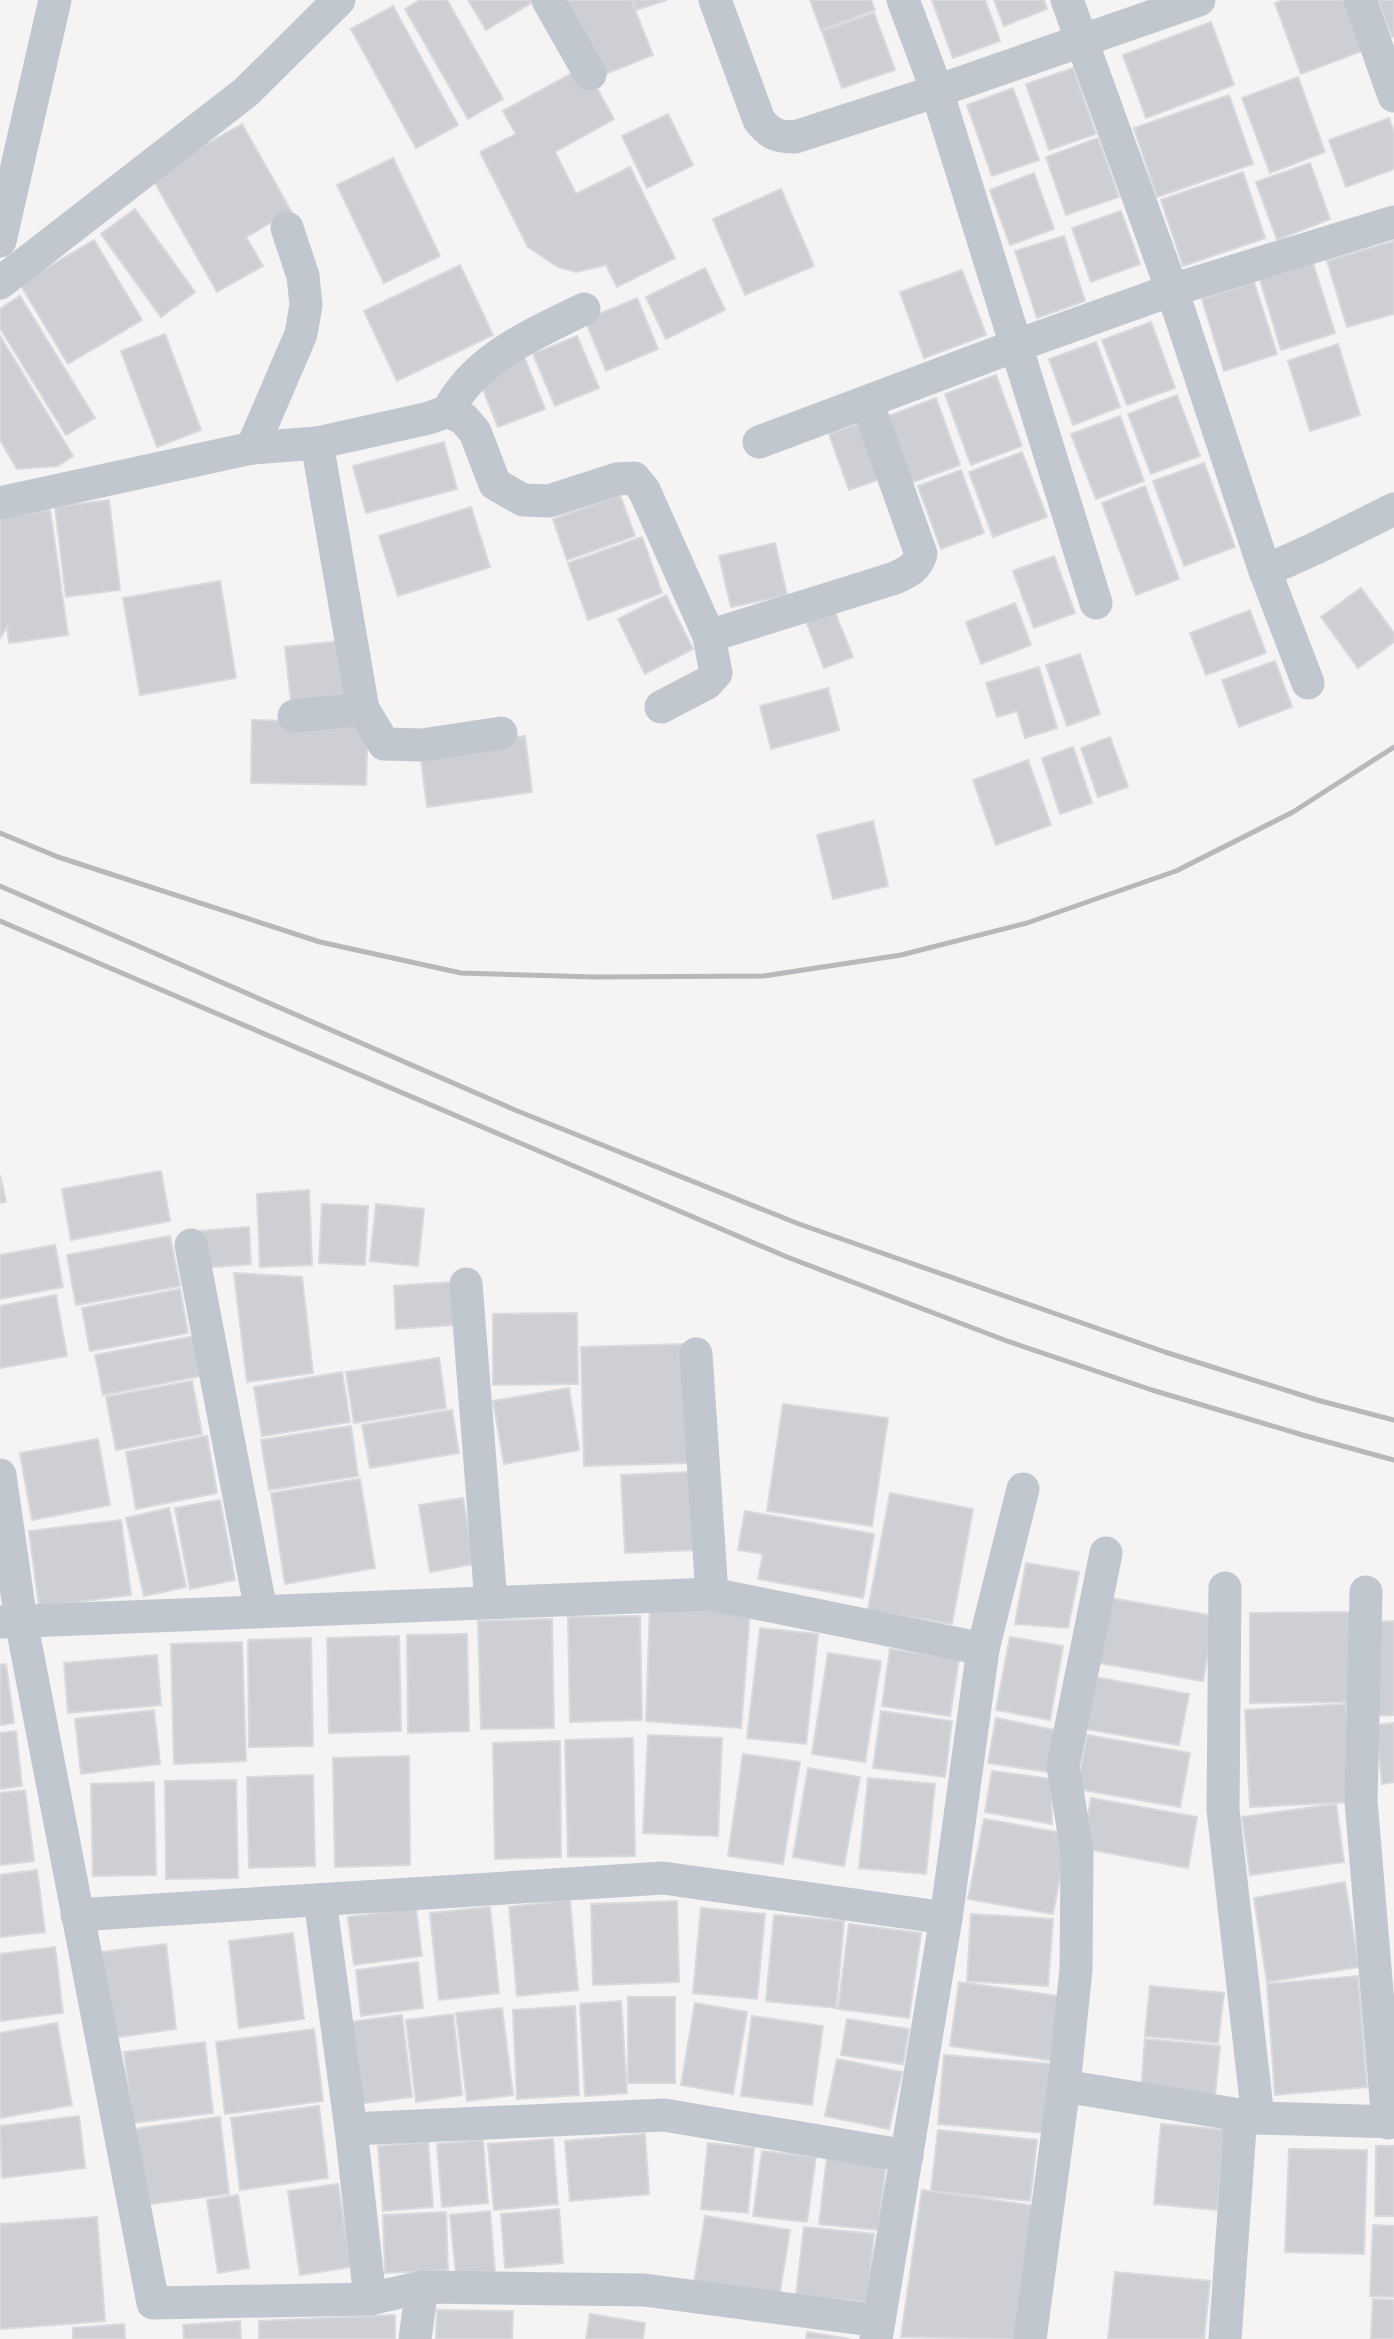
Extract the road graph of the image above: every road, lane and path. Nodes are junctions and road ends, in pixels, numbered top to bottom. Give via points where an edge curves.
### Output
1 (55, 0) edge
2 (339, 0) edge
3 (548, 0) edge
4 (715, 0) edge
5 (902, 0) edge
6 (1067, 0) edge
7 (1199, 0) edge
8 (1360, 0) edge
9 (1082, 42) junction
10 (590, 74) dead end
11 (937, 91) junction
12 (1394, 96) edge
13 (1394, 222) edge
14 (287, 228) dead end
15 (0, 242) edge
16 (0, 284) edge
17 (1172, 290) junction
18 (584, 309) dead end
19 (1016, 346) junction
20 (867, 402) junction
21 (448, 411) junction
22 (759, 442) dead end
23 (317, 443) junction
24 (252, 448) junction
25 (0, 503) edge
26 (1394, 509) edge
27 (1265, 571) junction
28 (1096, 603) dead end
29 (709, 636) junction
30 (1308, 683) dead end
31 (661, 707) dead end
32 (363, 709) junction
33 (294, 716) dead end
34 (501, 733) dead end
35 (191, 1245) dead end
36 (466, 1284) dead end
37 (696, 1354) dead end
38 (0, 1475) edge
39 (1023, 1489) dead end
40 (1106, 1553) dead end
41 (1225, 1588) dead end
42 (1366, 1592) dead end
43 (712, 1594) junction
44 (491, 1602) junction
45 (261, 1611) junction
46 (11, 1622) edge
47 (982, 1649) junction
48 (320, 1900) junction
49 (77, 1915) junction
50 (946, 1918) junction
51 (1064, 2086) junction
52 (1250, 2116) junction
53 (1391, 2123) edge
54 (351, 2129) junction
55 (907, 2156) junction
56 (422, 2287) junction
57 (370, 2299) junction
58 (878, 2330) edge
59 (415, 2339) edge
60 (1030, 2339) edge
61 (1225, 2339) edge

1 - 15 street
2 - 16 street via 246,92
3 - 10 street
4 - 11 street via 759,120 779,137 795,136
5 - 11 street
6 - 9 street
7 - 9 street
8 - 12 street
9 - 11 street
9 - 17 street
11 - 19 street
13 - 17 street
14 - 24 street via 303,276 306,306 301,334
17 - 19 street
17 - 27 street
18 - 21 street via 522,339 490,362 456,394
19 - 20 street
19 - 28 street
20 - 22 street
20 - 29 street via 921,554 919,563 895,578
21 - 23 street
21 - 29 street via 464,419 475,432 495,484 523,500 549,501 634,478
23 - 24 street
23 - 32 street
24 - 25 street
26 - 27 street
27 - 30 street
29 - 31 street via 716,673 707,683
32 - 33 street
32 - 34 street via 384,744 422,745
35 - 45 street
36 - 44 street
37 - 43 street
38 - 46 street
39 - 47 street
40 - 51 street via 1063,1766 1076,1851 1076,1969
41 - 52 street via 1223,1810
42 - 53 street via 1361,1801
43 - 44 street
43 - 47 street
44 - 45 street
45 - 46 street
46 - 49 street
47 - 50 street
48 - 49 street
48 - 50 street via 663,1878
48 - 54 street
49 - 57 street via 153,2303
50 - 55 street
51 - 52 street
51 - 60 street
52 - 53 street
52 - 61 street
54 - 55 street via 664,2115
54 - 57 street
55 - 58 street
56 - 57 street
56 - 58 street via 644,2290
56 - 59 street

